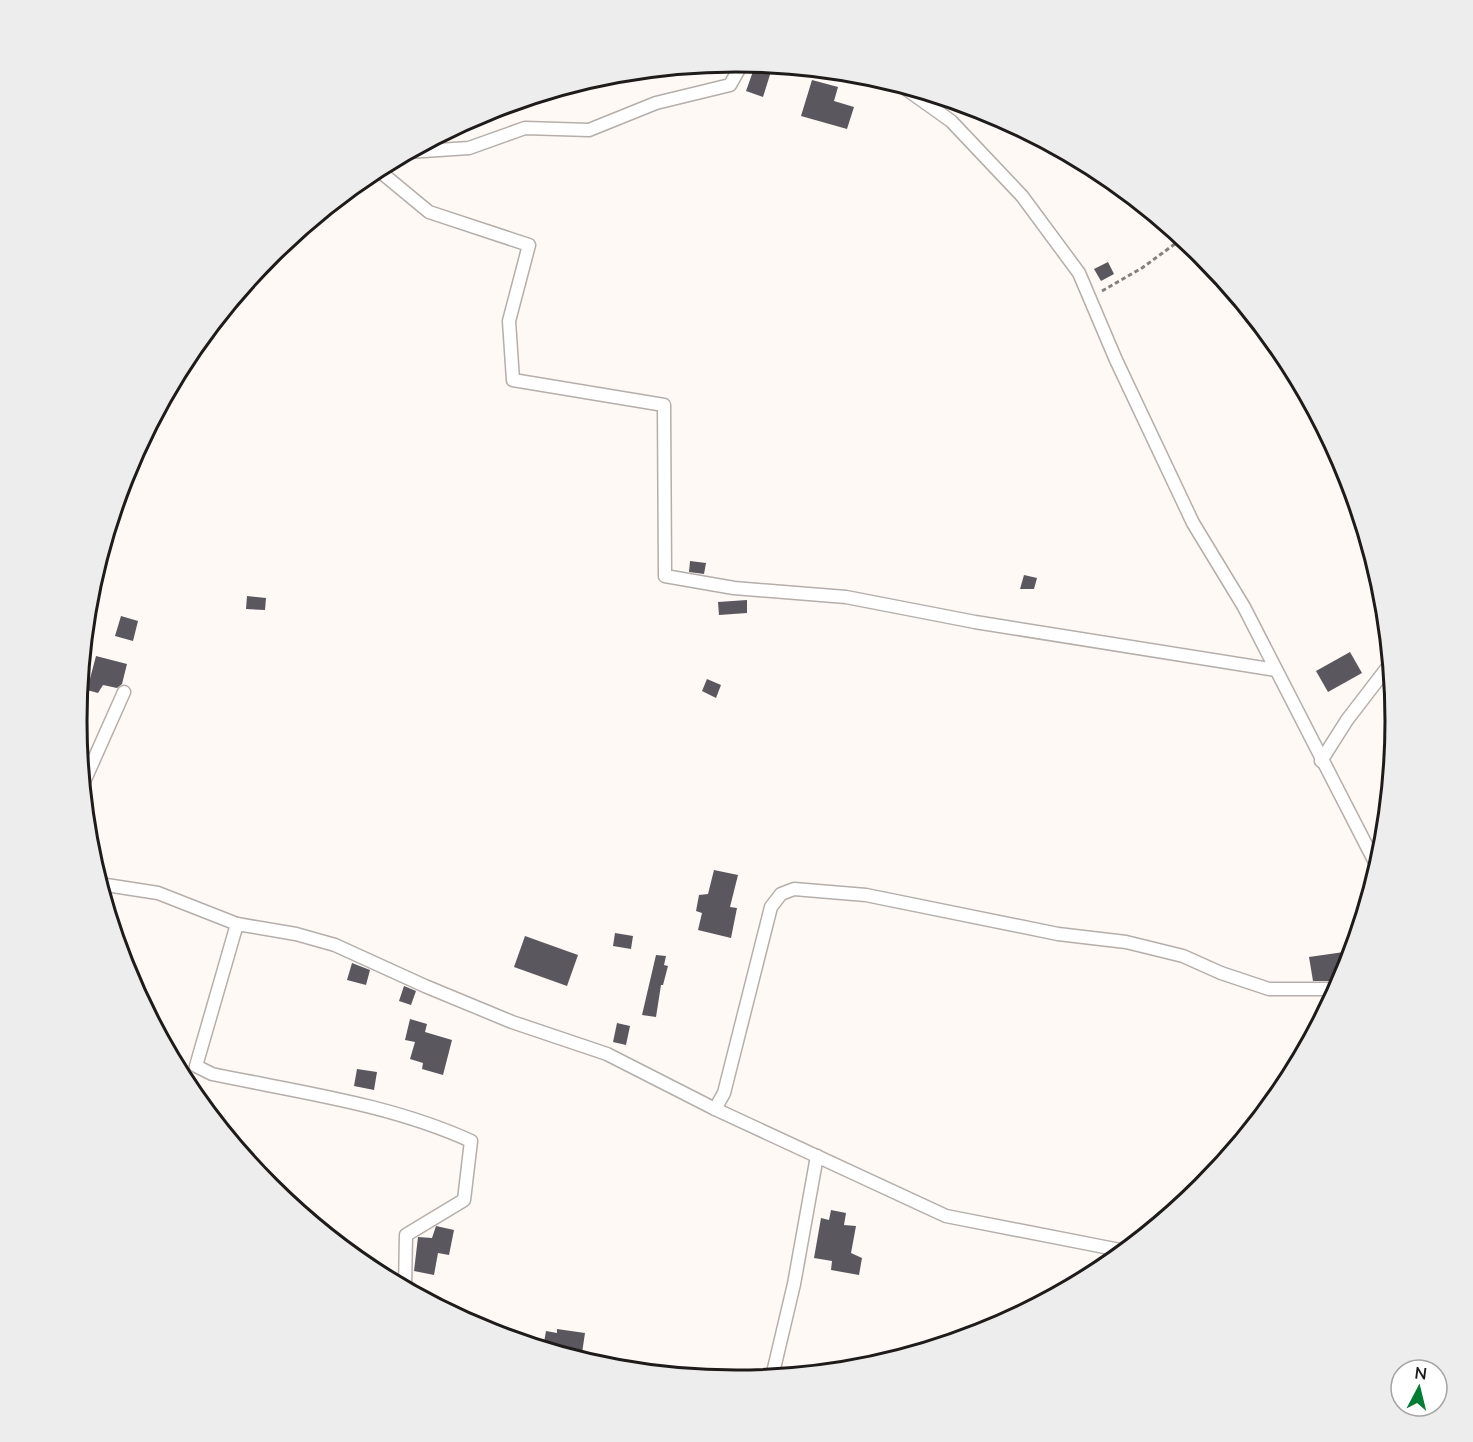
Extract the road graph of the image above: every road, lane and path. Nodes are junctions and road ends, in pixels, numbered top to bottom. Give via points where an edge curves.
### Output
1 (737, 72) edge
2 (919, 99) edge
3 (427, 151) edge
4 (385, 176) edge
5 (1175, 244) edge
6 (1090, 298) junction
7 (1276, 670) junction
8 (1383, 673) edge
9 (124, 692) dead end
10 (1321, 761) junction
11 (90, 769) edge
12 (1371, 855) edge
13 (109, 885) edge
14 (237, 924) junction
15 (1327, 989) edge
16 (715, 1109) junction
17 (817, 1156) junction
18 (1114, 1249) edge
19 (405, 1279) edge
20 (774, 1369) edge

1 - 3 street via 730,85 656,103 589,130 525,128 469,148
2 - 6 street via 951,121 1022,196 1079,273
4 - 7 street via 429,212 529,245 509,321 513,380 664,405 665,576 734,588 846,597 975,622
5 - 6 path
6 - 7 street via 1192,523 1244,607
7 - 10 street
8 - 10 street
9 - 11 street
10 - 12 street
13 - 14 street via 158,893
14 - 16 street via 335,945 501,1017 607,1054
14 - 19 street via 196,1066 212,1074 346,1101 471,1141 464,1200 406,1235
15 - 16 street via 1269,989 1182,956 1126,942 1058,934 866,896 794,889 781,894 771,907 724,1093
16 - 17 street
17 - 18 street via 946,1216
17 - 20 street

